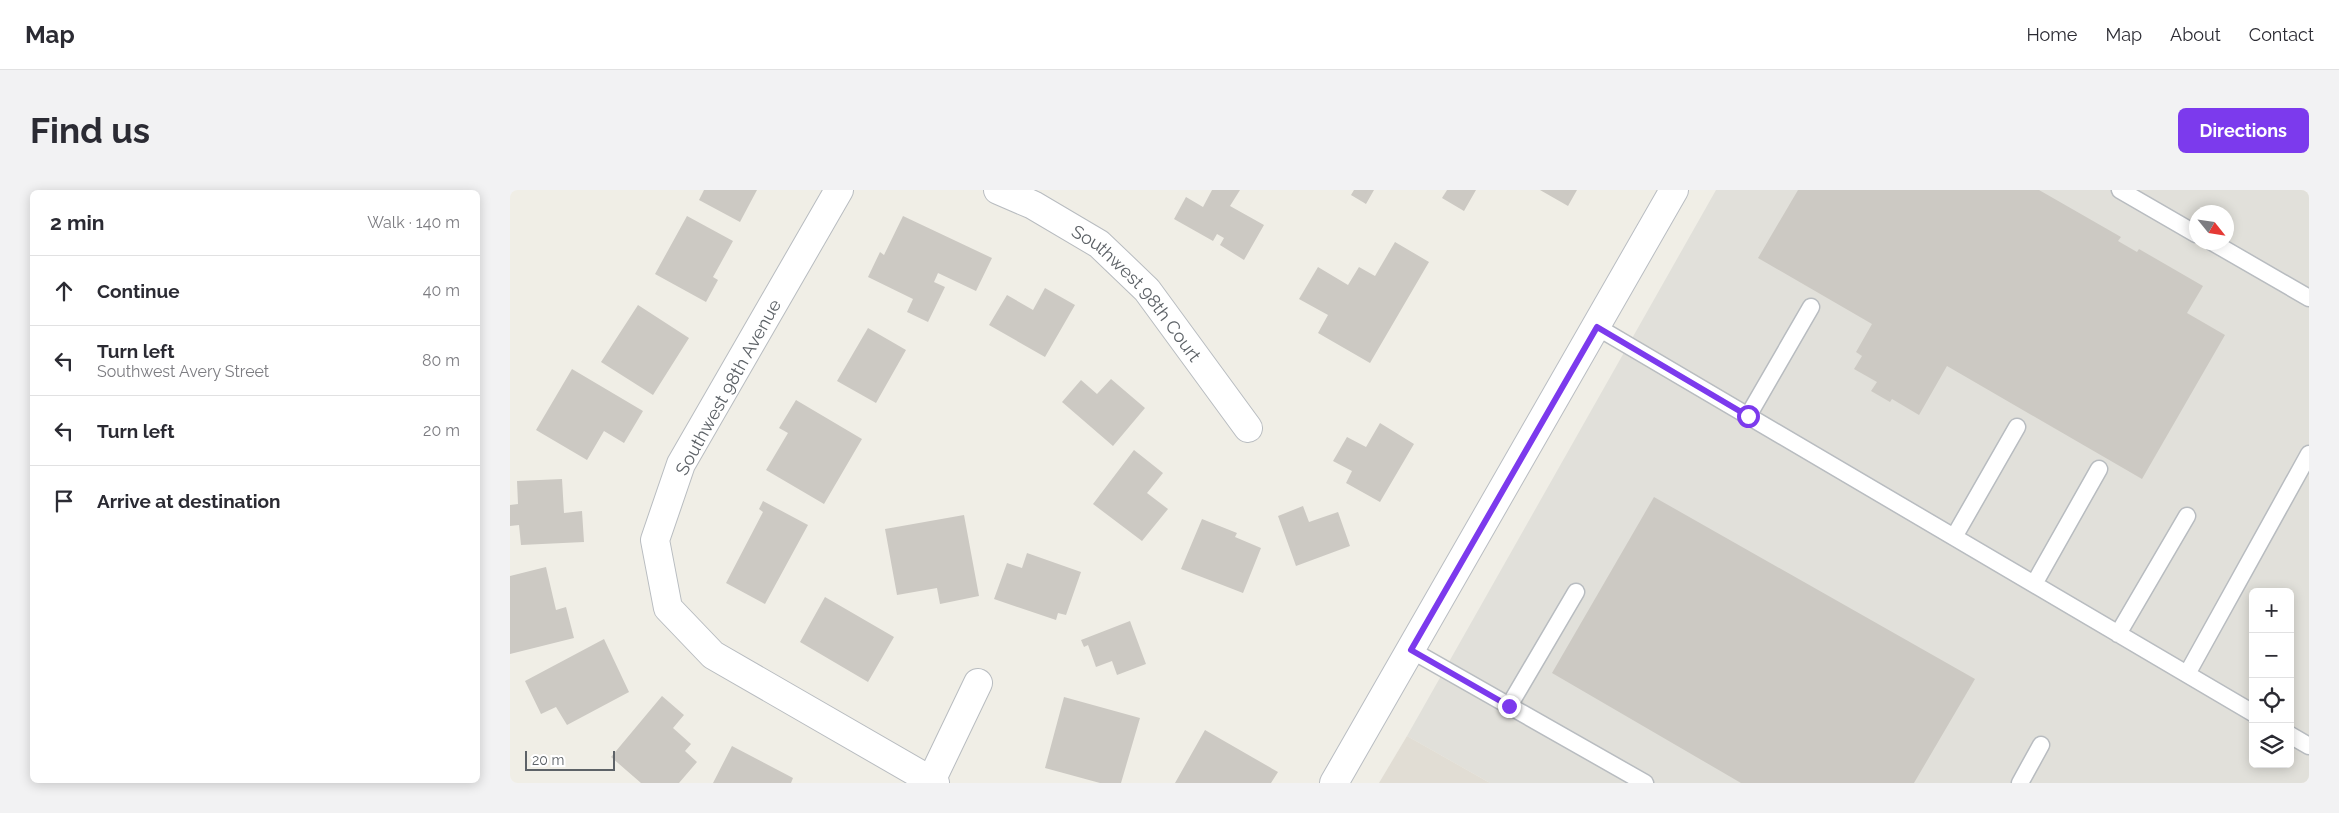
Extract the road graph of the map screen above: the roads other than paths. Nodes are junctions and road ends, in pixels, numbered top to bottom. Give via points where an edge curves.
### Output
1 (840, 190) edge
2 (998, 190) edge
3 (1674, 190) edge
4 (2120, 190) edge
5 (2189, 230) edge
6 (2226, 250) edge
7 (2309, 298) edge
8 (1811, 307) dead end
9 (1597, 327) junction
10 (1748, 416) junction
11 (2017, 427) dead end
12 (1248, 428) dead end
13 (2309, 454) edge
14 (2099, 469) dead end
15 (2187, 516) dead end
16 (1954, 537) junction
17 (2034, 584) junction
18 (1576, 592) dead end
19 (2118, 634) junction
20 (1411, 650) junction
21 (2186, 674) junction
22 (978, 683) dead end
23 (1509, 706) junction
24 (2249, 711) edge
25 (2294, 737) edge
26 (2041, 745) dead end
27 (2309, 746) edge
28 (933, 782) edge
29 (1334, 783) edge
30 (1645, 783) edge
31 (2020, 783) edge

1 - 28 street, Southwest 98th Avenue via 681,464 655,540 668,608 713,655
2 - 12 street, Southwest 98th Court via 1033,205 1099,244 1140,283
3 - 9 street
4 - 5 lane
6 - 7 lane
8 - 10 lane
9 - 10 lane
9 - 20 street
10 - 16 lane
11 - 16 lane
13 - 21 lane
14 - 17 lane
15 - 19 lane
16 - 17 lane
17 - 19 lane
18 - 23 lane
19 - 21 lane
20 - 23 lane
20 - 29 street
21 - 24 lane
22 - 28 street, Southwest 98th Avenue
23 - 30 lane
25 - 27 lane
26 - 31 lane

